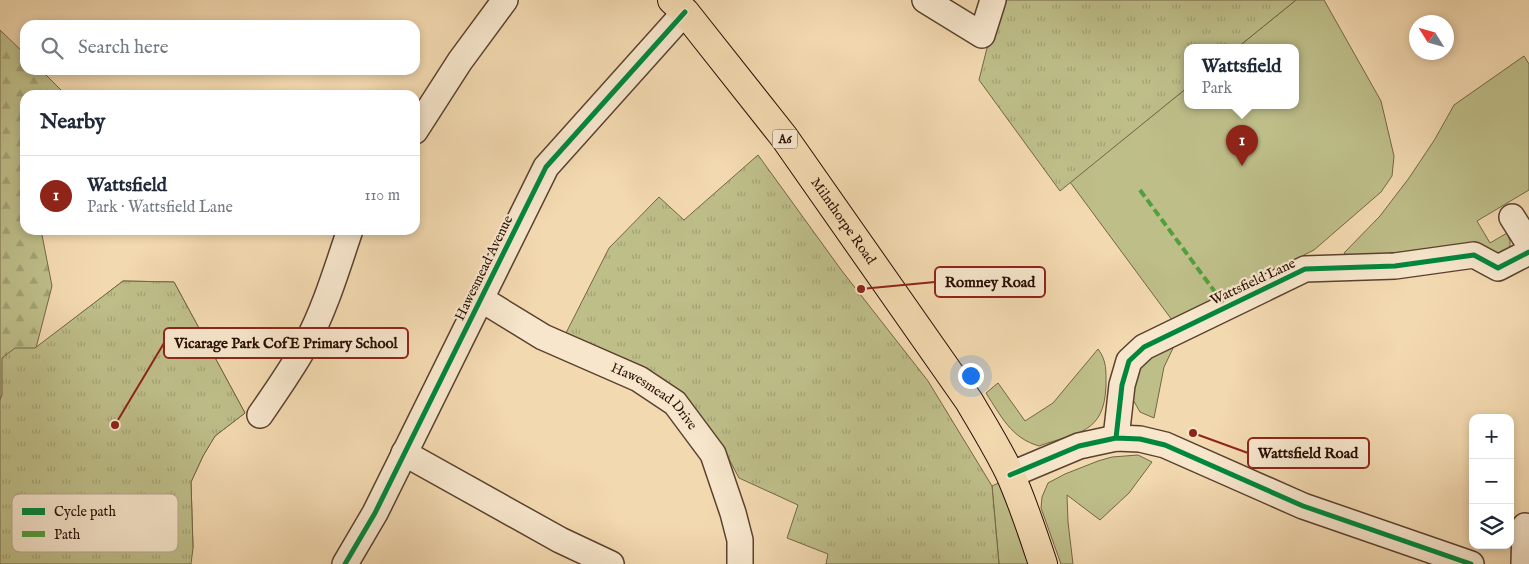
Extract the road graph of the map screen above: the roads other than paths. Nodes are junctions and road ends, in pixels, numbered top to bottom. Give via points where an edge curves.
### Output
1 (505, 0) edge
2 (925, 0) edge
3 (993, 0) edge
4 (678, 6) edge
5 (420, 122) edge
6 (1512, 217) dead end
7 (348, 235) edge
8 (1529, 244) edge
9 (1529, 252) edge
10 (481, 299) junction
11 (260, 415) dead end
12 (1116, 438) junction
13 (404, 453) junction
14 (1010, 475) junction
15 (1521, 527) edge
16 (1469, 547) edge
17 (1447, 555) junction
18 (345, 564) edge
19 (611, 564) edge
20 (740, 564) edge
21 (1043, 564) edge
22 (1471, 564) edge
23 (1524, 564) edge

1 - 5 street
2 - 3 street via 982,35
4 - 10 street, Hawesmead Avenue via 546,167
4 - 14 highway, Milnthorpe Road / A6 via 784,137 969,400
6 - 8 street
7 - 11 street via 307,343
9 - 12 street, Wattsfield Lane via 1498,268 1474,255 1395,266 1305,269 1144,347 1129,361 1122,385
10 - 13 street, Hawesmead Avenue
10 - 20 street, Hawesmead Drive via 544,337 639,379 675,403 713,454 740,540
12 - 14 street via 1079,446
12 - 17 street via 1165,445 1303,506
13 - 18 street, Hawesmead Avenue via 375,513
13 - 19 street via 560,540
14 - 21 highway, Milnthorpe Road / A6
15 - 23 street
16 - 17 street
17 - 22 street

